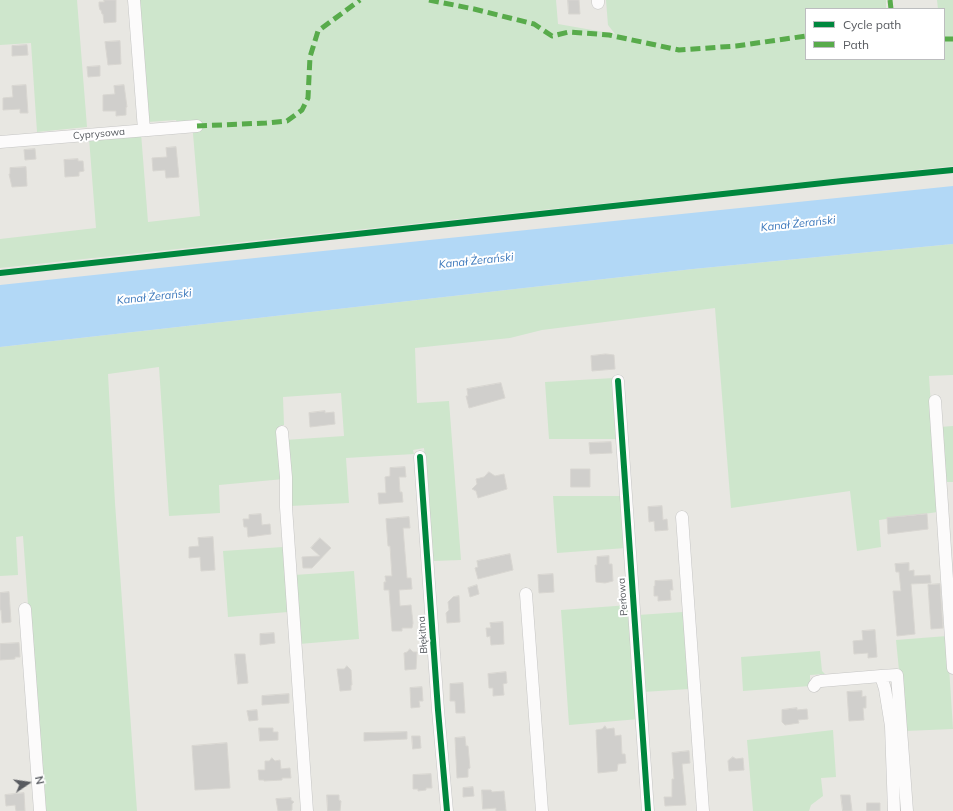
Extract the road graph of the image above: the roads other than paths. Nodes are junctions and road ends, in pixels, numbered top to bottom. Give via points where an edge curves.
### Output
1 (134, 0) edge
2 (197, 126) dead end
3 (144, 130) junction
4 (0, 142) edge
5 (618, 381) dead end
6 (935, 401) dead end
7 (282, 432) dead end
8 (420, 457) dead end
9 (682, 517) dead end
10 (526, 594) dead end
11 (25, 608) dead end
12 (953, 668) edge
13 (881, 676) junction
14 (814, 686) dead end
15 (40, 811) edge
16 (307, 811) edge
17 (447, 811) edge
18 (542, 811) edge
19 (648, 811) edge
20 (703, 811) edge
21 (894, 811) edge
22 (906, 811) edge

1 - 3 street
2 - 3 street, Cyprysowa
3 - 4 street, Cyprysowa
5 - 19 street, Perłowa
6 - 12 street
7 - 16 street
8 - 17 street, Błękitna
9 - 20 street
10 - 18 street
11 - 15 street
13 - 14 street via 821,681
13 - 21 street via 891,726
13 - 22 street via 897,675

